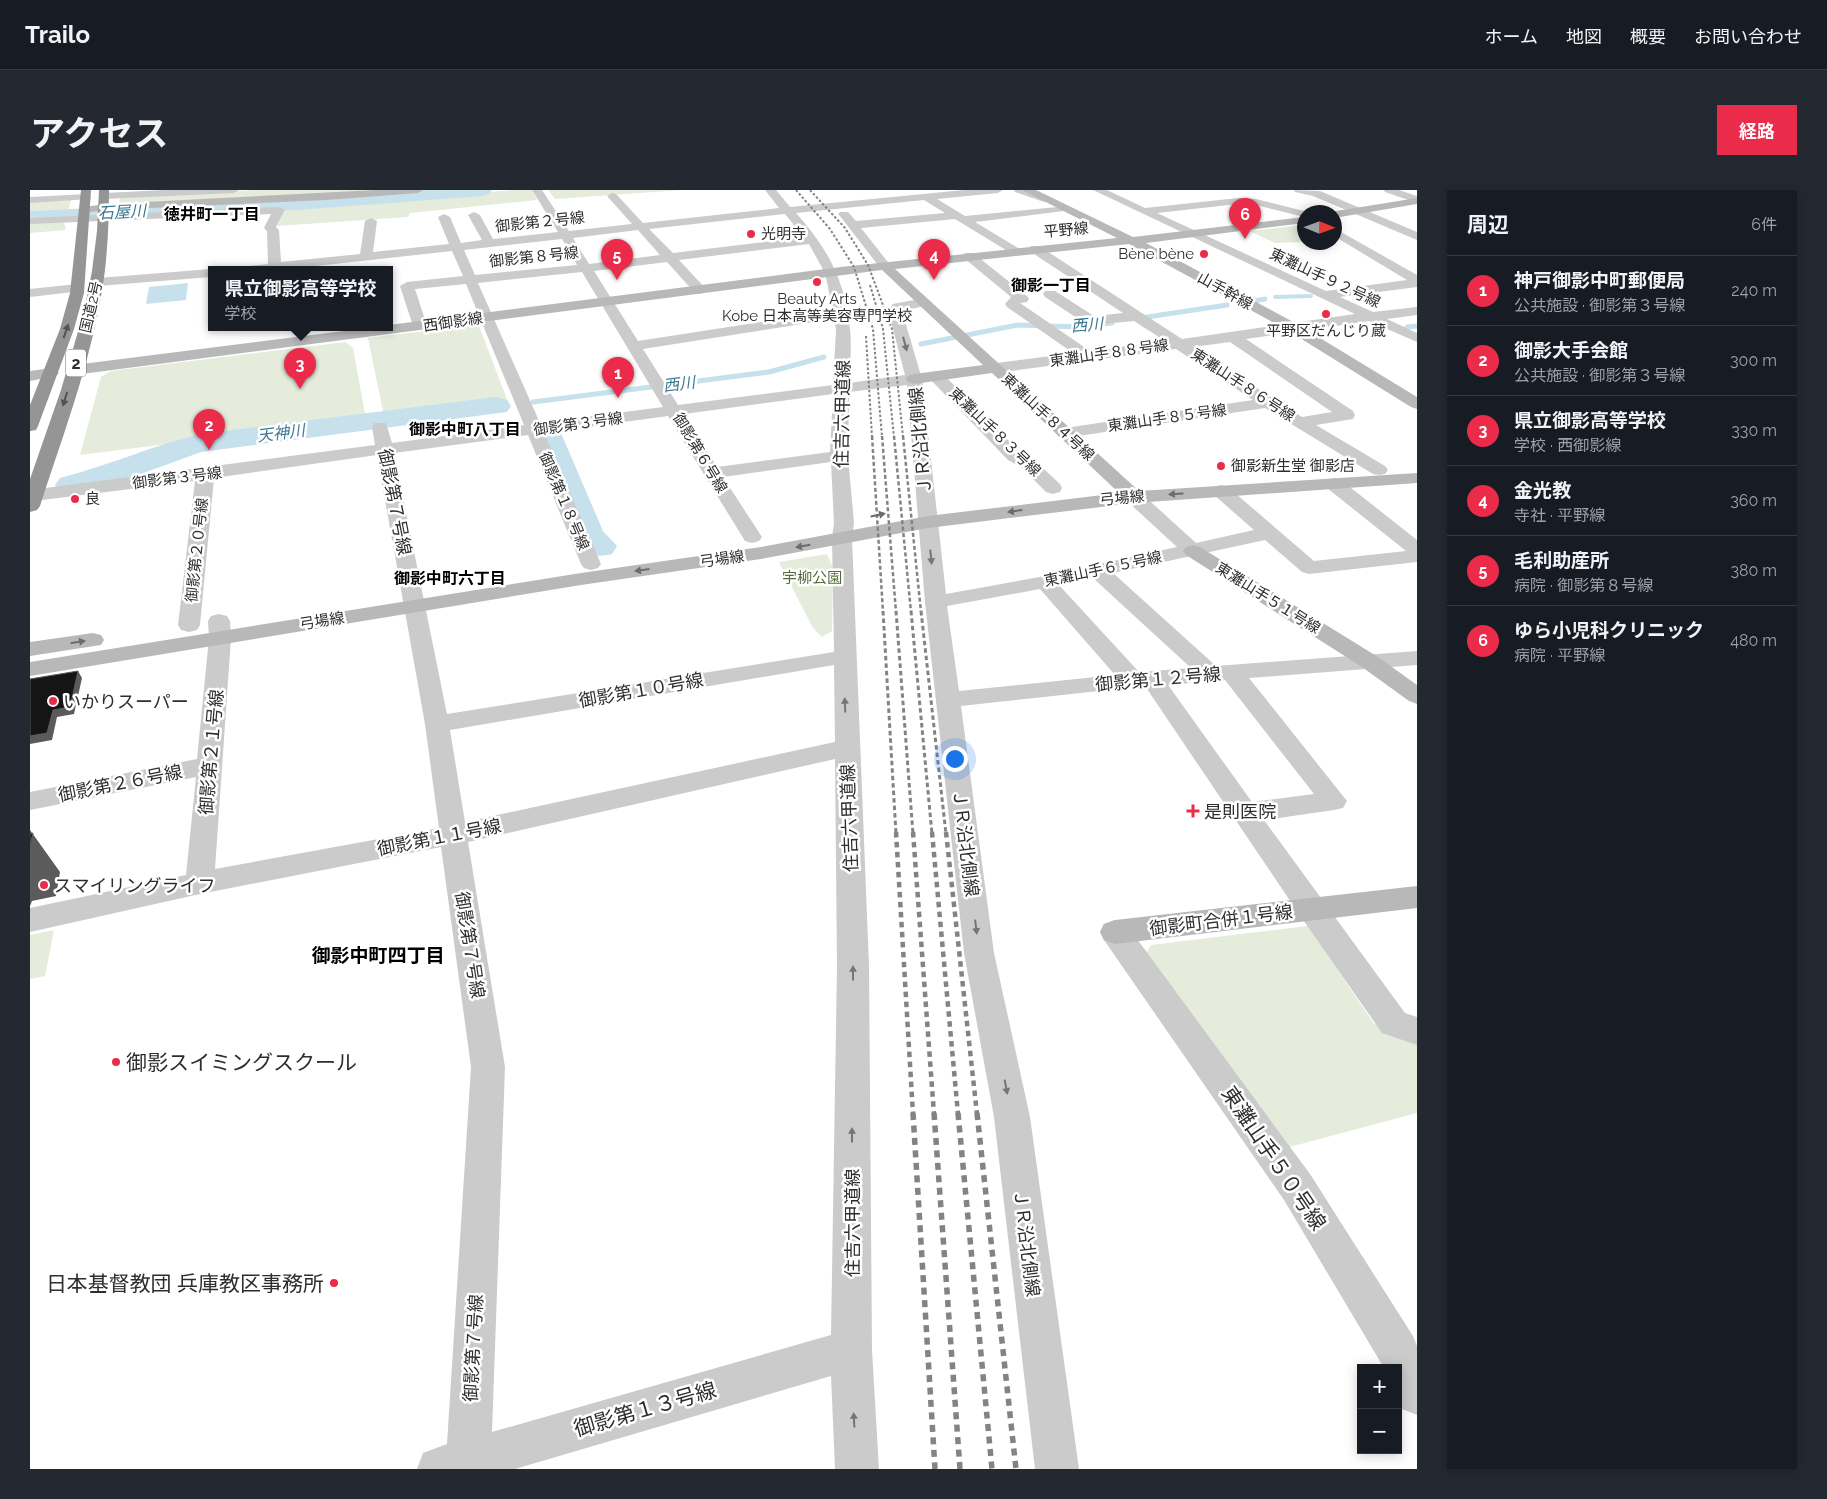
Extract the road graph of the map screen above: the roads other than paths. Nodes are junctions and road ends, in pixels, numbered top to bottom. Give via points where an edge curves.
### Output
1 (234, 190) edge
2 (418, 190) edge
3 (538, 190) edge
4 (770, 190) edge
5 (998, 190) edge
6 (1019, 190) edge
7 (1027, 190) edge
8 (1098, 190) edge
9 (1215, 190) edge
10 (1322, 190) edge
11 (1389, 190) edge
12 (1303, 191) edge
13 (86, 193) edge
14 (826, 195) dead end
15 (1046, 195) edge
16 (612, 196) dead end
17 (926, 197) junction
18 (30, 200) edge
19 (1062, 200) junction
20 (1238, 201) junction
21 (1417, 201) edge
22 (884, 202) junction
23 (105, 206) edge
24 (838, 206) junction
25 (790, 210) junction
26 (1144, 211) junction
27 (1297, 212) edge
28 (1358, 212) junction
29 (474, 215) dead end
30 (1342, 215) edge
31 (444, 217) dead end
32 (958, 218) junction
33 (82, 220) junction
34 (906, 220) junction
35 (30, 221) edge
36 (371, 221) dead end
37 (1297, 221) edge
38 (854, 225) junction
39 (641, 227) junction
40 (1342, 230) edge
41 (1193, 234) junction
42 (1412, 234) edge
43 (566, 235) junction
44 (1342, 235) edge
45 (1148, 239) junction
46 (813, 240) junction
47 (1132, 240) junction
48 (489, 244) junction
49 (458, 247) junction
50 (1035, 249) junction
51 (1014, 251) junction
52 (669, 256) junction
53 (969, 256) junction
54 (366, 258) junction
55 (275, 266) edge
56 (293, 266) edge
57 (885, 266) junction
58 (585, 268) junction
59 (208, 273) edge
60 (831, 273) junction
61 (470, 280) junction
62 (98, 282) junction
63 (1417, 282) edge
64 (1088, 284) junction
65 (77, 288) junction
66 (700, 290) junction
67 (30, 293) edge
68 (1324, 295) junction
69 (1036, 296) junction
70 (1252, 301) junction
71 (605, 302) junction
72 (924, 302) junction
73 (1417, 311) edge
74 (840, 314) junction
75 (1137, 316) junction
76 (1371, 317) junction
77 (486, 318) junction
78 (420, 326) junction
79 (1297, 326) junction
80 (393, 329) edge
81 (381, 331) edge
82 (1233, 337) junction
83 (1417, 338) edge
84 (1179, 344) junction
85 (632, 346) junction
86 (1087, 356) junction
87 (996, 368) junction
88 (74, 370) junction
89 (51, 373) junction
90 (30, 376) edge
91 (925, 377) junction
92 (842, 388) junction
93 (1417, 394) edge
94 (1268, 402) junction
95 (1417, 404) edge
96 (675, 411) junction
97 (1300, 422) junction
98 (30, 424) edge
99 (380, 427) dead end
100 (535, 430) junction
101 (1066, 433) junction
102 (384, 449) junction
103 (839, 456) junction
104 (1417, 467) edge
105 (1379, 470) junction
106 (711, 473) junction
107 (205, 474) junction
108 (1417, 478) edge
109 (1334, 484) junction
110 (1053, 488) junction
111 (1127, 490) junction
112 (1221, 491) junction
113 (31, 499) edge
114 (927, 514) junction
115 (843, 530) junction
116 (1268, 533) junction
117 (752, 537) junction
118 (1417, 550) edge
119 (1193, 551) junction
120 (1417, 556) edge
121 (591, 564) junction
122 (1098, 571) junction
123 (1045, 582) junction
124 (414, 599) junction
125 (936, 602) junction
126 (189, 625) junction
127 (219, 629) junction
128 (30, 650) edge
129 (845, 658) junction
130 (1417, 658) edge
131 (1370, 662) junction
132 (30, 669) edge
133 (1222, 674) junction
134 (1143, 680) junction
135 (1417, 696) edge
136 (948, 700) junction
137 (437, 724) junction
138 (847, 748) junction
139 (210, 765) junction
140 (30, 801) edge
141 (1244, 813) junction
142 (453, 835) junction
143 (200, 883) junction
144 (1417, 897) edge
145 (1311, 909) junction
146 (30, 920) edge
147 (1115, 932) joint
148 (1417, 1031) edge
149 (851, 1350) junction
150 (1417, 1394) edge
151 (458, 1466) edge
152 (857, 1469) edge
153 (1057, 1469) edge

1 - 23 street
2 - 23 street
3 - 43 street, 御影第６号線
4 - 25 street, 住吉六甲道線
5 - 17 street, 御影第２号線
6 - 15 street
7 - 15 street, 山手幹線
8 - 26 street, 東灘山手９２号線
9 - 20 street
10 - 12 street
11 - 21 street
12 - 28 street via 1316,193
13 - 18 street
13 - 33 highway, 国道2号 / 2
14 - 24 street
15 - 19 street, 山手幹線
16 - 39 street
17 - 22 street, 御影第２号線
17 - 32 street
19 - 32 street
19 - 45 street, 山手幹線
19 - 47 street, 山手幹線
20 - 26 street
20 - 27 street
21 - 28 street
22 - 24 street, 御影第２号線
22 - 34 street
23 - 33 street
23 - 55 street via 279,210 270,228 274,230
23 - 62 highway, 国道2号 / 2
24 - 25 street, 御影第２号線
24 - 38 street
25 - 39 street, 御影第２号線
25 - 46 street, 住吉六甲道線
26 - 41 street, 東灘山手９２号線
28 - 30 street
28 - 42 street
29 - 48 street
31 - 49 street, 御影第１８号線
32 - 34 street
32 - 51 street
33 - 35 street
33 - 65 highway, 国道2号 / 2
34 - 38 street
36 - 54 street
37 - 41 street, 平野線
38 - 57 street
39 - 43 street, 御影第２号線
39 - 52 street
40 - 42 street
41 - 45 street, 平野線
41 - 68 street, 東灘山手９２号線
43 - 48 street, 御影第２号線
43 - 58 street, 御影第６号線
44 - 63 street
45 - 47 street, 平野線
45 - 70 street, 山手幹線
46 - 52 street, 御影第８号線
46 - 60 street, 住吉六甲道線
47 - 50 street, 平野線
47 - 70 street, 山手幹線
48 - 49 street, 御影第２号線
49 - 54 street, 御影第２号線
49 - 61 street, 御影第１８号線
50 - 51 street, 平野線
50 - 64 street, 東灘山手８６号線
51 - 53 street, 平野線
52 - 58 street, 御影第８号線
52 - 66 street
53 - 57 street, 平野線
53 - 69 street
54 - 56 street, 御影第２号線
57 - 60 street, 平野線
57 - 72 street
58 - 61 street, 御影第８号線
58 - 71 street, 御影第６号線
59 - 62 street
60 - 66 street, 西御影線
60 - 74 street, 住吉六甲道線
61 - 77 street, 御影第１８号線
61 - 78 street, 御影第８号線 via 407,286
62 - 88 highway, 国道2号 / 2
63 - 68 street
64 - 69 street
64 - 75 street, 東灘山手８６号線
65 - 67 street
89 -> 65 highway, 国道2号 / 2
66 - 71 street, 西御影線
68 - 76 street, 東灘山手９２号線
69 - 75 street via 1091,321
69 - 86 street via 1017,299 1012,304
70 - 79 street, 山手幹線
71 - 77 street, 西御影線
71 - 85 street, 御影第６号線
72 - 87 street, 東灘山手８４号線
72 -> 91 street, ＪＲ沿北側線 via 895,310
73 - 76 street, 東灘山手８８号線
74 - 85 street
74 - 92 street, 住吉六甲道線 via 843,330
75 - 84 street, 東灘山手８６号線
76 - 79 street, 東灘山手８８号線
76 - 83 street, 東灘山手９２号線
77 - 78 street, 西御影線
77 - 100 street, 御影第１８号線
78 - 80 street, 西御影線
79 - 82 street, 東灘山手８８号線
79 - 93 street, 山手幹線
79 - 95 street, 山手幹線
81 - 88 street, 西御影線
82 - 84 street, 東灘山手８８号線
82 - 97 street via 1347,415
84 - 86 street, 東灘山手８８号線
84 - 94 street, 東灘山手８６号線
85 - 96 street, 御影第６号線
86 - 87 street, 東灘山手８８号線
87 - 91 street, 東灘山手８８号線
87 - 101 street, 東灘山手８４号線
88 -> 113 highway, 国道2号 / 2
89 - 90 street
89 - 98 highway, 国道2号 / 2
91 - 92 street, 御影第３号線
91 - 110 street, 東灘山手８３号線
91 - 114 street, ＪＲ沿北側線
92 - 96 street, 御影第３号線
92 - 103 street, 住吉六甲道線
94 - 97 street, 東灘山手８６号線
94 - 101 street, 東灘山手８５号線
96 - 100 street, 御影第３号線
96 - 106 street, 御影第６号線
97 - 105 street, 東灘山手８６号線
99 - 102 street, 御影第７号線
100 - 102 street, 御影第３号線
100 - 121 street, 御影第１８号線
101 - 111 street, 東灘山手８４号線
102 - 107 street, 御影第３号線
102 - 124 street, 御影第７号線
103 - 106 street
103 - 115 street, 住吉六甲道線
104 - 105 street, 弓場線
105 - 111 street, 弓場線
106 - 117 street, 御影第６号線
107 - 113 street, 御影第３号線
107 - 126 street, 御影第２０号線
108 - 109 street, 弓場線
109 - 112 street, 弓場線
109 - 118 street
110 - 111 street, 弓場線
110 - 114 street, 弓場線
112 -> 111 street, 弓場線
111 -> 114 street, 弓場線 via 1073,503
111 - 119 street, 東灘山手５１号線
112 - 116 street
114 - 115 street, 弓場線
114 -> 125 street, ＪＲ沿北側線
115 - 117 street, 弓場線
115 -> 124 street, 弓場線 via 761,553
115 - 129 street, 住吉六甲道線
116 - 119 street, 東灘山手６５号線
116 - 120 street via 1309,568
117 - 121 street, 弓場線
119 - 122 street, 東灘山手６５号線
119 - 131 street, 東灘山手５１号線
121 - 124 street, 弓場線
122 - 123 street, 東灘山手６５号線
122 - 133 street
123 - 125 street, 東灘山手６５号線
123 - 134 street
124 - 127 street, 弓場線
124 - 137 street, 御影第７号線
125 - 136 street, ＪＲ沿北側線
126 - 127 street, 弓場線
128 -> 126 street, 弓場線
127 - 132 street, 弓場線
127 - 139 street, 御影第２１号線
129 - 137 street, 御影第１０号線 via 822,659
138 -> 129 street, 住吉六甲道線
130 - 131 street
131 - 133 street, 御影第１２号線
131 - 135 street, 東灘山手５１号線
133 - 134 street, 御影第１２号線
133 - 141 street via 1334,801
134 - 136 street, 御影第１２号線
134 - 141 street
136 -> 153 street, ＪＲ沿北側線 via 979,953 1012,1117
137 - 142 street, 御影第７号線
138 - 142 street, 御影第１１号線
149 -> 138 street, 住吉六甲道線 via 853,966
139 - 140 street, 御影第２６号線
139 - 143 street, 御影第２１号線
141 - 145 street
142 - 143 street, 御影第１１号線
142 - 151 street, 御影第７号線 via 488,1067
143 - 146 street, 御影第１１号線
144 - 145 street
145 - 147 street, 御影町合併１号線
145 - 148 street, 御影町合併１号線 via 1394,1023
147 - 150 street, 東灘山手５０号線 via 1297,1187 1398,1351
149 - 151 street, 御影第１３号線
152 -> 149 street, 住吉六甲道線

